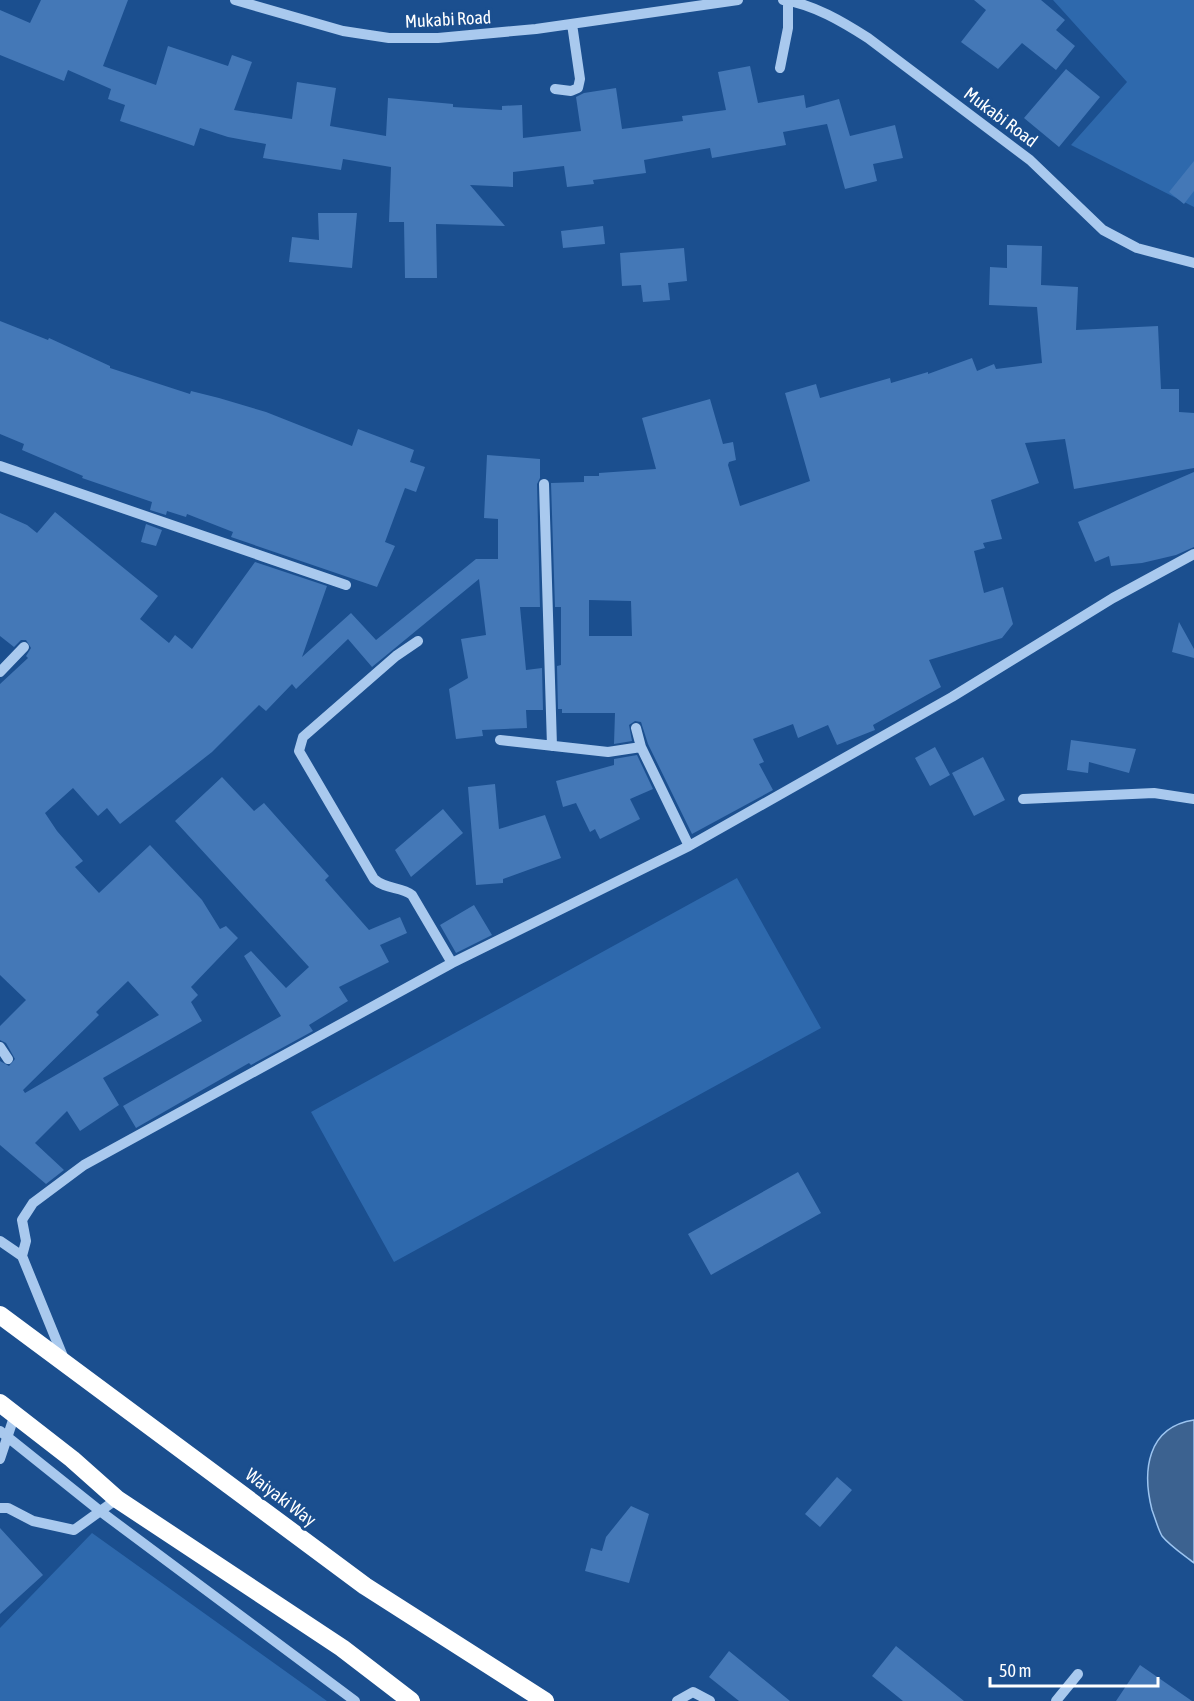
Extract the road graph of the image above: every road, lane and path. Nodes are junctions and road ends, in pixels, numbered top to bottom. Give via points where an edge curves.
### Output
1 (235, 0) edge
2 (738, 0) edge
3 (783, 0) edge
4 (788, 1) edge
5 (572, 24) junction
6 (780, 68) dead end
7 (555, 89) dead end
8 (1194, 264) edge
9 (0, 466) edge
10 (544, 484) dead end
11 (1194, 554) edge
12 (346, 585) dead end
13 (418, 641) dead end
14 (24, 647) dead end
15 (0, 672) edge
16 (636, 728) dead end
17 (500, 740) dead end
18 (552, 747) junction
19 (641, 747) junction
20 (1023, 799) dead end
21 (1194, 799) edge
22 (688, 846) junction
23 (452, 963) junction
24 (0, 1047) edge
25 (8, 1059) dead end
26 (0, 1241) edge
27 (22, 1256) junction
28 (0, 1315) edge
29 (64, 1360) junction
30 (7, 1409) edge
31 (4, 1433) edge
32 (0, 1459) edge
33 (117, 1499) junction
34 (0, 1508) edge
35 (100, 1511) junction
36 (1078, 1674) dead end
37 (355, 1701) edge
38 (411, 1701) edge
39 (545, 1701) edge
40 (677, 1701) edge
41 (710, 1701) edge
42 (1056, 1701) edge

1 - 5 street, Mukabi Road via 343,31 388,38 438,38
2 - 5 street, Mukabi Road
3 - 4 street, Mukabi Road
4 - 6 street via 788,28
4 - 8 street, Mukabi Road via 842,21 868,38 1030,160 1103,230 1137,248
5 - 7 street via 578,88
9 - 12 street
10 - 18 street
11 - 22 street
13 - 23 street via 303,737 299,751 374,879 380,885 412,895
14 - 15 street
16 - 19 street
17 - 18 street
18 - 19 street via 608,752
19 - 22 street
20 - 21 street via 1154,793
22 - 23 street
23 - 27 street via 84,1165 33,1203 22,1220 26,1241
24 - 25 street
26 - 27 street
27 - 29 street
28 - 29 highway, Waiyaki Way
29 - 39 highway, Waiyaki Way via 365,1586
30 - 31 street
30 - 33 highway
31 - 32 street
31 - 35 street
33 - 35 street
33 - 38 highway via 342,1648
34 - 35 street via 9,1508 33,1521 74,1530
35 - 37 street
36 - 42 street
40 - 41 street via 693,1692

